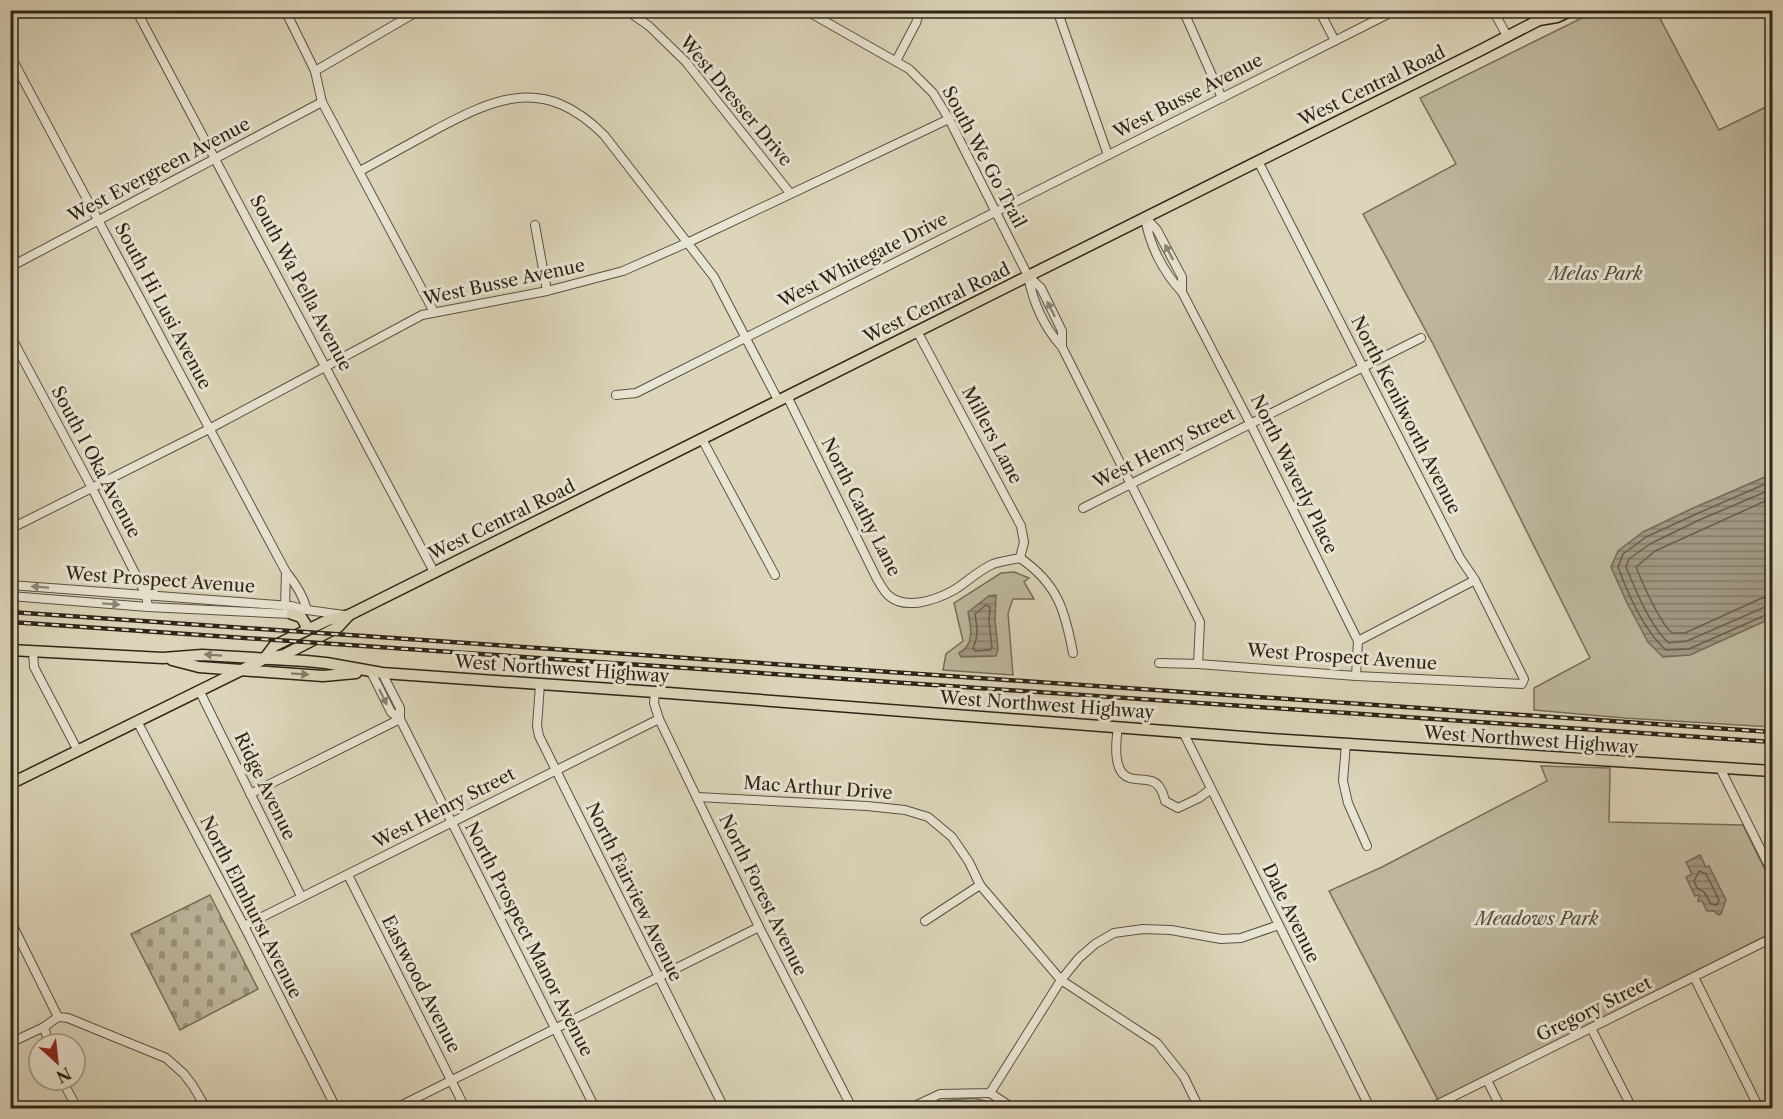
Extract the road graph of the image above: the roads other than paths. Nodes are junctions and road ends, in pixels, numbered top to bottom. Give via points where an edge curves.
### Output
1 (136, 10) edge
2 (285, 10) edge
3 (420, 10) edge
4 (626, 10) edge
5 (805, 10) edge
6 (920, 10) edge
7 (1057, 10) edge
8 (1183, 10) edge
9 (1319, 10) edge
10 (1396, 10) edge
11 (1493, 10) edge
12 (1551, 10) edge
13 (1572, 10) edge
14 (1539, 20) junction
15 (1507, 36) junction
16 (1335, 41) junction
17 (10, 55) edge
18 (896, 61) junction
19 (315, 71) junction
20 (1222, 98) junction
21 (322, 102) junction
22 (949, 118) junction
23 (1108, 155) junction
24 (216, 159) junction
25 (1258, 161) junction
26 (360, 171) junction
27 (790, 193) junction
28 (995, 212) junction
29 (1145, 217) junction
30 (99, 220) junction
31 (535, 225) dead end
32 (689, 242) junction
33 (10, 267) edge
34 (1028, 276) junction
35 (547, 291) junction
36 (434, 312) junction
37 (917, 331) junction
38 (10, 335) edge
39 (746, 338) junction
40 (1421, 338) dead end
41 (326, 366) junction
42 (1363, 367) junction
43 (616, 395) dead end
44 (783, 398) junction
45 (1250, 423) junction
46 (209, 429) junction
47 (702, 439) junction
48 (1131, 482) junction
49 (92, 488) junction
50 (1083, 508) dead end
51 (10, 529) edge
52 (1020, 558) junction
53 (286, 572) junction
54 (434, 572) junction
55 (775, 574) dead end
56 (1474, 580) junction
57 (10, 585) edge
58 (146, 595) junction
59 (10, 596) edge
60 (148, 607) junction
61 (289, 610) junction
62 (307, 610) junction
63 (349, 615) junction
64 (306, 630) junction
65 (1358, 641) junction
66 (304, 645) junction
67 (10, 650) edge
68 (33, 651) junction
69 (1073, 653) dead end
70 (163, 658) junction
71 (264, 659) junction
72 (306, 662) junction
73 (1160, 663) dead end
74 (1198, 664) junction
75 (241, 670) junction
76 (376, 673) junction
77 (1356, 676) junction
78 (540, 684) junction
79 (1522, 684) joint
80 (200, 690) junction
81 (655, 692) junction
82 (400, 719) junction
83 (659, 719) junction
84 (137, 721) junction
85 (1118, 727) junction
86 (1183, 732) junction
87 (1346, 744) junction
88 (78, 750) junction
89 (1720, 768) junction
90 (556, 771) junction
91 (1773, 771) edge
92 (10, 784) edge
93 (1211, 789) junction
94 (250, 794) junction
95 (697, 797) junction
96 (452, 822) junction
97 (1367, 846) dead end
98 (1773, 872) edge
99 (348, 875) junction
100 (980, 885) junction
101 (301, 896) junction
102 (10, 920) edge
103 (925, 921) dead end
104 (1279, 925) junction
105 (244, 926) junction
106 (759, 927) junction
107 (1773, 938) edge
108 (1694, 977) junction
109 (658, 978) junction
110 (1061, 980) junction
111 (63, 1018) junction
112 (44, 1027) junction
113 (1591, 1028) junction
114 (556, 1030) junction
115 (45, 1032) edge
116 (10, 1043) edge
117 (1487, 1080) junction
118 (451, 1082) junction
119 (68, 1092) edge
120 (990, 1094) junction
121 (77, 1108) edge
122 (206, 1108) edge
123 (336, 1108) edge
124 (396, 1108) edge
125 (465, 1108) edge
126 (596, 1108) edge
127 (724, 1108) edge
128 (852, 1108) edge
129 (910, 1108) edge
130 (1013, 1108) edge
131 (1199, 1108) edge
132 (1370, 1108) edge
133 (1430, 1108) edge
134 (1501, 1108) edge
135 (1632, 1108) edge
136 (1760, 1108) edge

1 - 24 street, South Wa Pella Avenue
2 - 19 street
3 - 19 street
4 - 27 street, West Dresser Drive via 686,62
5 - 18 street, South We Go Trail
6 - 18 street
7 - 23 street
8 - 20 street
9 - 16 street
10 - 16 street, West Busse Avenue
11 - 15 street
12 - 14 main road, West Central Road
13 - 14 main road, West Central Road
14 - 15 main road, West Central Road
15 - 25 main road, West Central Road
16 - 20 street, West Busse Avenue
17 - 30 street, South Hi Lusi Avenue
18 - 22 street, South We Go Trail via 922,80
19 - 21 street
20 - 23 street, West Busse Avenue
21 - 24 street, West Evergreen Avenue
21 - 26 street
22 - 27 street, West Busse Avenue
22 - 28 street, South We Go Trail
23 - 28 street, West Busse Avenue
24 - 30 street, West Evergreen Avenue
24 - 41 street, South Wa Pella Avenue
25 - 29 main road, West Central Road
25 - 42 street, North Kenilworth Avenue
26 - 32 street, North Cathy Lane via 484,106 509,98 547,100 589,119
26 - 36 street
27 - 32 street, West Busse Avenue
28 - 34 street, South We Go Trail
28 - 39 street, West Whitegate Drive
29 - 34 main road, West Central Road
29 - 45 street, North Waverly Place via 1157,230 1182,277 1182,292
30 - 33 street, West Evergreen Avenue
30 - 46 street, South Hi Lusi Avenue
31 - 35 street
32 - 35 street, West Busse Avenue via 623,271
32 - 39 street, North Cathy Lane via 714,277
34 - 37 main road, West Central Road
34 - 48 street, South We Go Trail via 1031,293 1049,333 1062,346
35 - 36 street, West Busse Avenue
36 - 41 street, West Busse Avenue
37 - 44 main road, West Central Road
37 - 52 street, Millers Lane via 1021,526 1024,542
38 - 49 street, South I Oka Avenue
39 - 43 street, West Whitegate Drive via 636,393
39 - 44 street, North Cathy Lane
40 - 42 street, West Henry Street
41 - 46 street, West Busse Avenue
41 - 54 street, South Wa Pella Avenue
42 - 45 street, West Henry Street
42 - 56 street, North Kenilworth Avenue
44 - 47 main road, West Central Road
44 - 52 street, North Cathy Lane via 888,595 906,603 928,600 951,591 991,565
45 - 48 street, West Henry Street
45 - 65 street, North Waverly Place
46 - 49 street, West Busse Avenue
46 - 53 street, South Hi Lusi Avenue
47 - 54 main road, West Central Road
47 - 55 street
48 - 50 street, West Henry Street
48 - 74 street, South We Go Trail via 1200,622
49 - 51 street, West Busse Avenue
49 - 58 street, South I Oka Avenue
52 - 69 street via 1037,570 1060,602
53 - 61 street, South Hi Lusi Avenue
53 - 62 street, South Hi Lusi Avenue
54 - 63 main road, West Central Road
56 - 65 street
56 - 79 street, North Kenilworth Avenue via 1523,676
58 -> 57 street, West Prospect Avenue
58 - 60 street, South I Oka Avenue
58 - 61 street, West Prospect Avenue
59 -> 60 street, West Prospect Avenue
60 - 61 street, West Prospect Avenue
61 - 62 street, West Prospect Avenue
61 - 64 main road via 301,617
62 - 63 street, West Prospect Avenue
63 - 64 main road, West Central Road
63 - 66 main road, West Central Road via 338,627
64 - 71 main road, West Central Road via 274,646
65 - 77 street, North Waverly Place
66 - 71 main road, West Central Road
66 - 72 main road via 301,654
67 - 68 main road, West Northwest Highway
68 - 70 main road, West Northwest Highway
68 - 88 street via 34,667
71 -> 70 main road, West Northwest Highway via 202,654
70 - 75 main road, West Northwest Highway via 199,667
71 - 72 main road, West Northwest Highway
71 - 75 main road, West Central Road
72 - 76 main road, West Northwest Highway
73 - 74 street, West Prospect Avenue
74 - 77 street, West Prospect Avenue
75 -> 76 main road, West Northwest Highway via 323,676
75 - 80 main road, West Central Road
76 - 78 main road, West Northwest Highway
76 - 82 street, North Prospect Manor Avenue via 391,712
77 - 79 street, West Prospect Avenue
78 - 81 main road, West Northwest Highway
78 - 90 street, North Fairview Avenue via 538,731
80 - 84 main road, West Central Road
80 - 94 street, Ridge Avenue
81 - 83 street, North Forest Avenue
81 - 85 main road, West Northwest Highway
82 - 94 street
82 - 96 street, North Prospect Manor Avenue
83 - 90 street, West Henry Street
83 - 95 street, North Forest Avenue
84 - 88 main road, West Central Road
84 - 105 street, North Elmhurst Avenue
85 - 86 main road, West Northwest Highway
85 - 93 street via 1115,756 1128,778 1157,784 1165,801 1178,808
86 - 87 main road, West Northwest Highway
86 - 93 street, Dale Avenue
87 - 89 main road, West Northwest Highway
87 - 97 street via 1343,781
88 - 92 main road, West Central Road
89 - 91 main road, West Northwest Highway
89 - 98 street
90 - 96 street, West Henry Street
90 - 109 street, North Fairview Avenue
93 - 104 street, Dale Avenue
94 - 101 street, Ridge Avenue
95 - 100 street, Mac Arthur Drive via 905,810 928,818 952,837
95 - 106 street, North Forest Avenue
96 - 99 street, West Henry Street
96 - 114 street, North Prospect Manor Avenue
99 - 101 street, West Henry Street
99 - 118 street, Eastwood Avenue
100 - 103 street
100 - 110 street, Mac Arthur Drive
101 - 105 street, West Henry Street
102 - 111 street
104 - 110 street via 1241,938 1221,939 1172,930 1114,933 1079,958
104 - 132 street, Dale Avenue
105 - 123 street, North Elmhurst Avenue
106 - 109 street
106 - 128 street, North Forest Avenue
107 - 108 street, Gregory Street
108 - 113 street, Gregory Street
108 - 136 street
109 - 114 street
109 - 127 street, North Fairview Avenue
110 - 120 street
110 - 131 street, Mac Arthur Drive via 1156,1043 1184,1077
111 - 112 street
111 - 122 street via 166,1058 184,1074
112 - 115 street
112 - 116 street
113 - 117 street, Gregory Street
113 - 135 street
114 - 118 street
114 - 126 street, North Prospect Manor Avenue
117 - 133 street, Gregory Street
117 - 134 street
118 - 124 street
118 - 125 street, Eastwood Avenue
119 - 121 street
120 - 129 street via 940,1094
120 - 130 street

